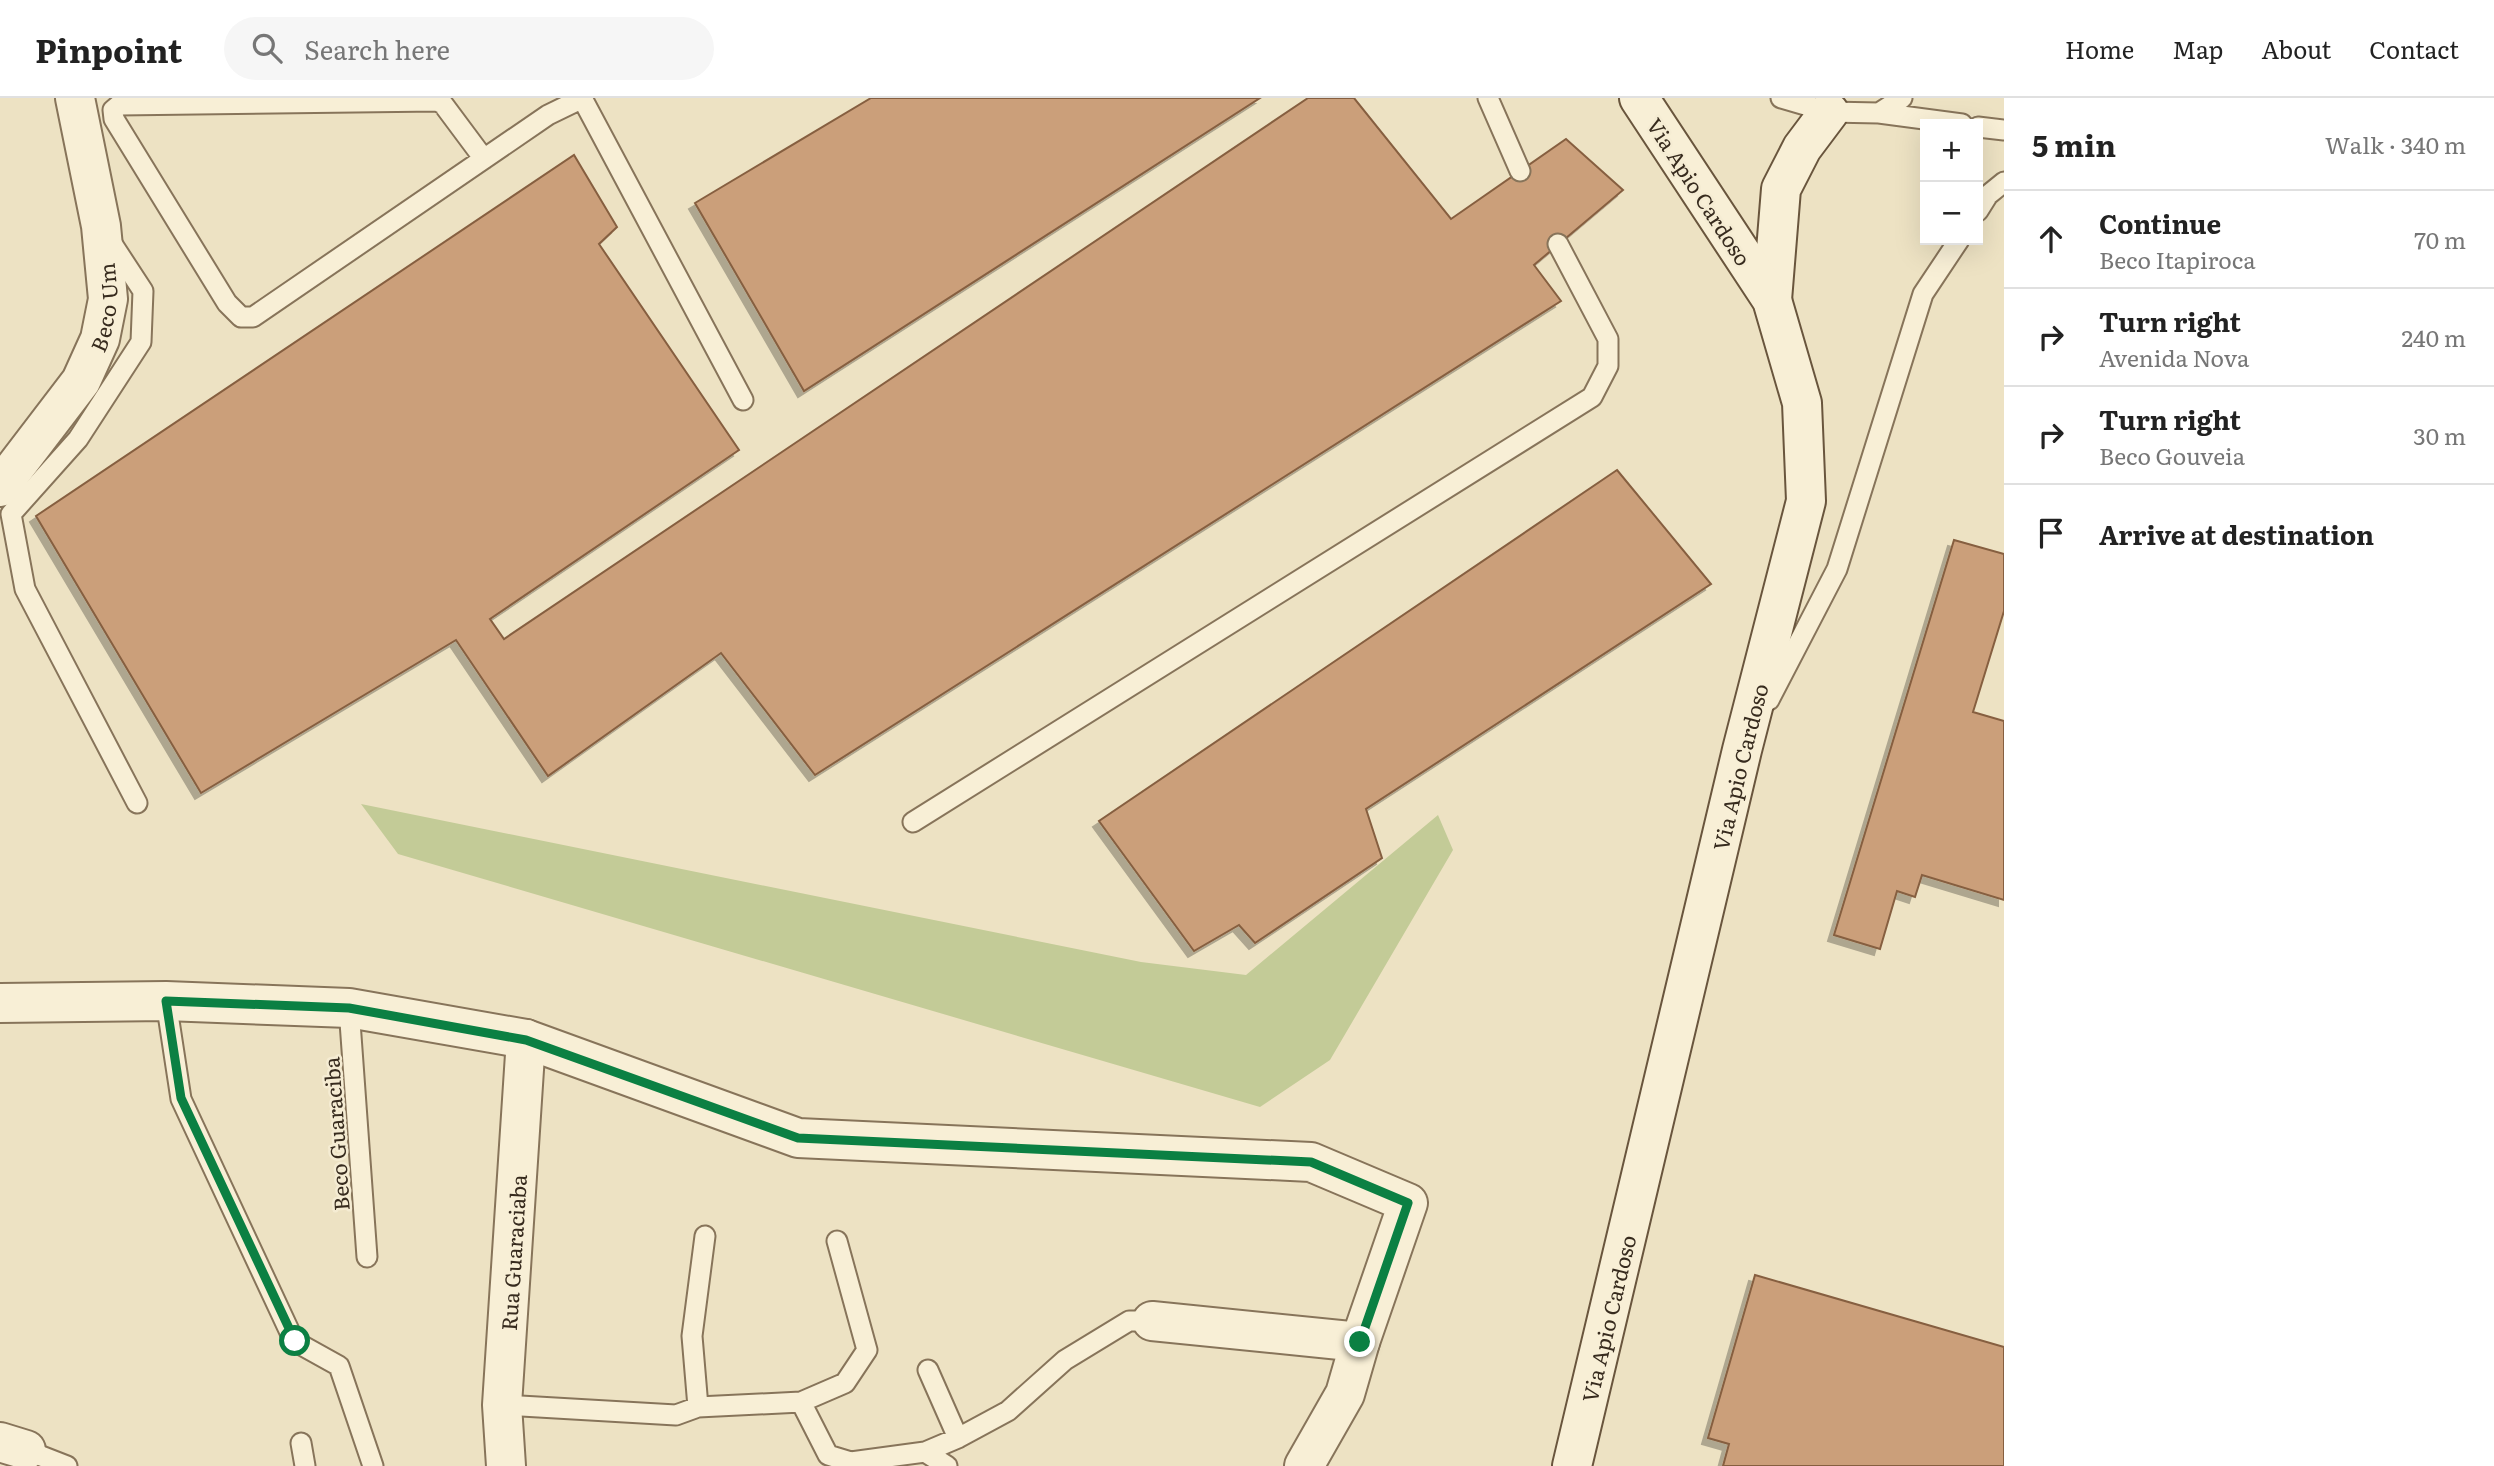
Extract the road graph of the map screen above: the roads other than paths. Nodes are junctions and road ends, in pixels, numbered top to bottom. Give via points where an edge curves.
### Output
1 (75, 98) edge
2 (583, 98) edge
3 (1488, 98) edge
4 (1639, 98) edge
5 (1781, 98) edge
6 (1902, 98) edge
7 (1829, 112) junction
8 (1879, 113) junction
9 (1924, 119) edge
10 (1983, 128) edge
11 (2004, 130) edge
12 (484, 159) junction
13 (1520, 172) dead end
14 (2004, 182) edge
15 (1983, 203) edge
16 (101, 226) junction
17 (1558, 244) dead end
18 (1956, 245) edge
19 (1772, 300) junction
20 (743, 400) dead end
21 (0, 487) edge
22 (1742, 750) junction
23 (137, 803) dead end
24 (912, 822) dead end
25 (166, 1001) junction
26 (0, 1003) edge
27 (349, 1008) junction
28 (526, 1040) junction
29 (705, 1236) dead end
30 (838, 1241) dead end
31 (367, 1257) dead end
32 (1152, 1321) joint
33 (1360, 1342) junction
34 (928, 1370) dead end
35 (801, 1402) junction
36 (502, 1405) junction
37 (698, 1407) junction
38 (958, 1438) junction
39 (301, 1443) dead end
40 (18, 1452) edge
41 (925, 1452) junction
42 (851, 1464) edge
43 (67, 1466) edge
44 (305, 1466) edge
45 (373, 1466) edge
46 (506, 1466) edge
47 (947, 1466) edge
48 (1304, 1466) edge
49 (1572, 1466) edge

1 - 16 street, Beco Um
2 - 12 lane via 548,115
2 - 20 lane
3 - 13 lane
4 - 19 street, Via Apio Cardoso
5 - 7 lane
6 - 8 lane
7 - 8 lane
7 - 19 street via 1802,148 1781,189
8 - 9 lane
10 - 11 lane
12 - 12 lane via 253,317 241,317 227,303 114,119 113,110 120,105 437,101
14 - 15 lane
16 - 21 street, Beco Um via 108,299 100,339 80,381
16 - 23 lane via 143,291 141,342 78,439 11,514 25,589
17 - 24 lane via 1608,339 1608,366 1592,397
18 - 22 lane via 1923,294 1837,569
19 - 22 street, Via Apio Cardoso via 1802,403 1806,501
22 - 49 street, Via Apio Cardoso
25 - 26 street
25 - 27 street
25 - 45 lane via 181,1098 295,1341 339,1366
27 - 28 street
27 - 31 lane, Beco Guaraciba
28 - 33 street via 798,1138 1311,1162 1408,1203
28 - 36 street, Rua Guaraciaba
29 - 37 lane via 692,1336
30 - 35 lane via 867,1350 845,1383
32 - 33 street
32 - 38 lane via 1129,1321 1075,1353 1008,1411
33 - 48 street via 1345,1394
34 - 38 lane
35 - 37 lane
35 - 42 lane via 828,1455
36 - 37 lane via 676,1415
36 - 46 street, Rua Guaraciaba
38 - 41 lane
39 - 44 lane
40 - 43 lane
41 - 42 lane
41 - 47 lane

